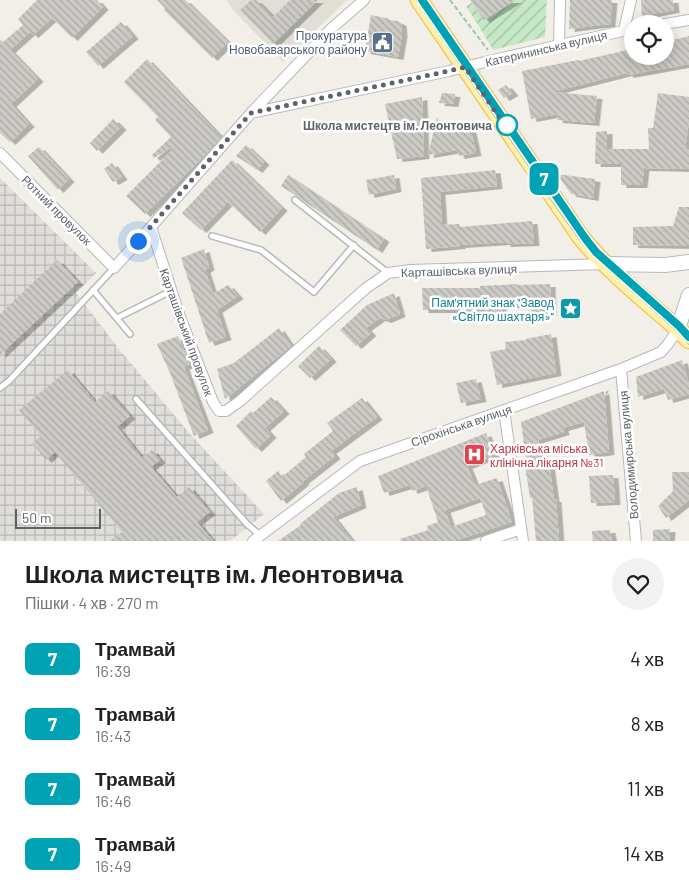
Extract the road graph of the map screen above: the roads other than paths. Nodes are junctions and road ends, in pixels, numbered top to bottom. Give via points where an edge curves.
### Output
1 (364, 0) edge
2 (419, 0) edge
3 (560, 0) edge
4 (631, 0) edge
5 (630, 15) edge
6 (689, 20) edge
7 (674, 22) edge
8 (624, 31) edge
9 (559, 45) junction
10 (465, 67) junction
11 (251, 113) junction
12 (0, 153) edge
13 (295, 200) dead end
14 (151, 227) junction
15 (212, 236) dead end
16 (354, 245) junction
17 (689, 262) edge
18 (605, 264) junction
19 (114, 268) junction
20 (388, 273) junction
21 (93, 290) junction
22 (171, 290) junction
23 (689, 295) edge
24 (117, 318) junction
25 (130, 334) dead end
26 (684, 335) edge
27 (622, 369) junction
28 (0, 388) edge
29 (136, 399) dead end
30 (240, 401) joint
31 (504, 410) junction
32 (521, 529) junction
33 (256, 538) edge
34 (486, 541) edge
35 (524, 541) edge
36 (636, 541) edge

1 - 11 street via 332,28
2 - 10 main road
3 - 9 street
4 - 5 street
6 - 7 street
8 - 9 street, Катерининська вулиця
9 - 10 street, Катерининська вулиця
10 - 11 street, Катерининська вулиця
10 - 18 main road via 580,236
11 - 14 street
12 - 19 street, Ротний провулок
13 - 16 lane
14 - 19 street
14 - 22 street, Карташівський провулок
15 - 16 lane via 261,250 314,292
16 - 20 lane
17 - 18 main road
18 - 20 street, Карташівська вулиця
18 - 26 main road
19 - 21 lane
20 - 30 street, Карташівська вулиця via 365,289
21 - 24 lane
21 - 28 lane
22 - 24 lane
22 - 30 street, Карташівський провулок via 213,402 219,411 226,411
23 - 26 main road
24 - 25 lane
26 - 27 street, Сірохінська вулиця via 661,352
27 - 31 street, Сірохінська вулиця
27 - 36 street, Володимирська вулиця
29 - 33 lane
31 - 32 street
31 - 33 street, Сірохінська вулиця via 360,460
32 - 34 street
32 - 35 street

